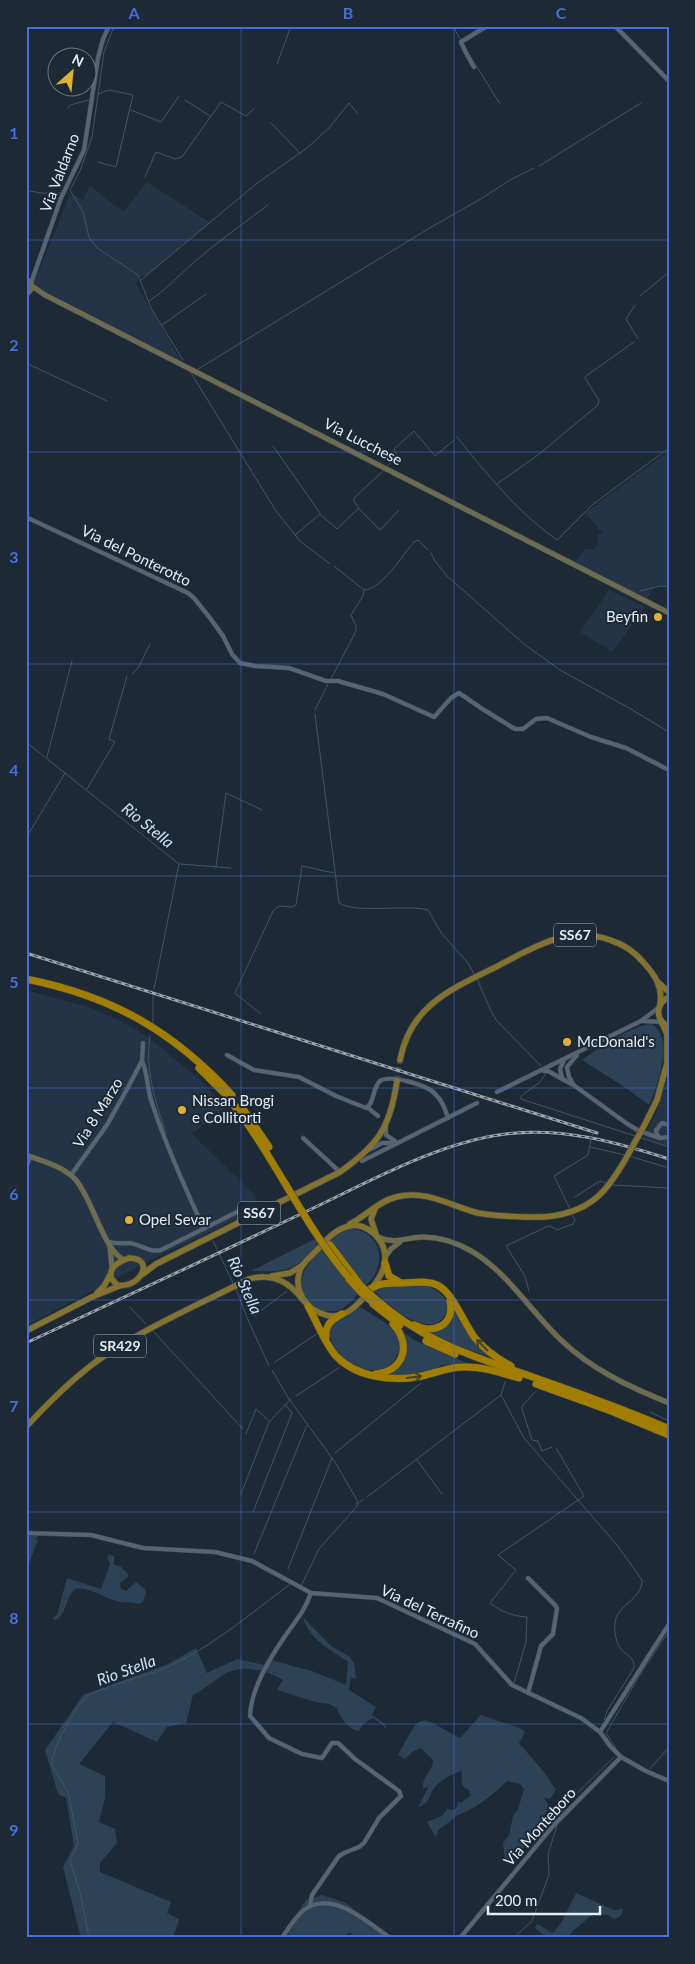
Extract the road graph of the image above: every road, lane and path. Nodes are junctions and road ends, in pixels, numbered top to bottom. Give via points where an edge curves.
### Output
1 (109, 26) edge
2 (486, 26) edge
3 (615, 26) edge
4 (474, 67) dead end
5 (669, 81) edge
6 (35, 267) junction
7 (29, 282) edge
8 (27, 295) edge
9 (45, 295) junction
10 (26, 517) edge
11 (669, 613) edge
12 (669, 770) edge
13 (26, 979) edge
14 (658, 982) junction
15 (26, 984) edge
16 (669, 992) edge
17 (669, 996) edge
18 (659, 1006) junction
19 (641, 1021) junction
20 (662, 1022) junction
21 (669, 1027) edge
22 (143, 1043) dead end
23 (583, 1050) junction
24 (227, 1055) dead end
25 (400, 1060) tunnel mouth
26 (564, 1060) junction
27 (668, 1060) edge
28 (142, 1062) junction
29 (541, 1070) junction
30 (562, 1078) junction
31 (397, 1082) tunnel mouth
32 (575, 1086) junction
33 (497, 1092) dead end
34 (230, 1097) junction
35 (477, 1103) dead end
36 (367, 1108) junction
37 (378, 1116) dead end
38 (448, 1118) junction
39 (388, 1121) junction
40 (658, 1125) junction
41 (669, 1125) edge
42 (644, 1133) junction
43 (303, 1138) dead end
44 (665, 1138) edge
45 (400, 1142) junction
46 (28, 1156) edge
47 (363, 1157) junction
48 (26, 1168) edge
49 (340, 1172) junction
50 (71, 1175) junction
51 (248, 1207) dead end
52 (376, 1207) junction
53 (346, 1226) junction
54 (204, 1229) junction
55 (378, 1236) junction
56 (402, 1241) junction
57 (109, 1244) junction
58 (119, 1245) junction
59 (114, 1252) junction
60 (125, 1260) junction
61 (385, 1260) junction
62 (140, 1262) junction
63 (304, 1263) junction
64 (156, 1264) junction
65 (112, 1268) junction
66 (143, 1274) junction
67 (110, 1275) junction
68 (270, 1277) junction
69 (403, 1283) junction
70 (119, 1286) junction
71 (449, 1296) junction
72 (92, 1297) junction
73 (371, 1297) junction
74 (306, 1304) junction
75 (386, 1309) junction
76 (342, 1314) junction
77 (26, 1331) edge
78 (328, 1344) junction
79 (366, 1373) junction
80 (519, 1378) junction
81 (538, 1380) junction
82 (669, 1404) edge
83 (26, 1427) edge
84 (669, 1429) edge
85 (669, 1434) edge
86 (26, 1533) edge
87 (528, 1578) dead end
88 (311, 1593) junction
89 (669, 1624) edge
90 (528, 1693) junction
91 (600, 1732) junction
92 (621, 1757) junction
93 (669, 1781) edge
94 (310, 1906) junction
95 (282, 1938) edge
96 (390, 1938) edge
97 (460, 1938) edge

1 - 6 street, Via Valdarno via 98,58 84,150 61,198
2 - 4 street via 462,42 464,52
3 - 5 street
6 - 7 street, Via Valdarno
6 - 7 street, Via Valdarno
7 - 8 main road, Via Lucchese via 31,291
7 - 9 main road, Via Lucchese
8 - 9 main road, Via Lucchese
9 - 11 main road, Via Lucchese
10 - 12 street, Via del Ponterotto via 188,593 224,636 240,663 289,668 326,682 338,681 384,694 434,717 459,693 515,729 523,729 536,719 547,718 626,748
13 - 34 highway via 82,993 142,1020 186,1051 214,1076
14 - 16 main road, SS67
14 - 18 main road
14 - 25 main road, SS67 via 645,963 627,948 602,937 584,934 561,937 545,942 440,996 423,1011 408,1034
15 - 34 highway via 73,995 138,1023 181,1052
17 - 18 main road
18 - 19 street
18 - 20 main road
19 - 20 street
19 - 23 street
20 - 21 main road
20 - 27 main road
22 - 28 street
23 - 26 street
23 - 32 street via 567,1067 568,1077
24 - 36 street via 254,1070 299,1077
26 - 29 street
26 - 30 street via 560,1069
27 - 52 main road, bridge via 657,1100 621,1169 603,1193 573,1212 544,1217 512,1217 480,1213 418,1194 398,1196
28 - 50 street, Via 8 Marzo via 106,1125
28 - 54 street via 157,1116
29 - 30 street
29 - 33 street
30 - 32 street
31 - 39 main road, SS67
32 - 42 street
34 - 73 highway, bridge via 261,1134 330,1245
34 - 73 highway, bridge via 332,1257 362,1293
35 - 38 street, SS67
36 - 37 street
36 - 38 street via 379,1082 393,1078 433,1091
38 - 45 street, SS67
39 - 45 street via 386,1135 390,1140
39 - 47 main road, SS67
40 - 41 street
40 - 42 street
40 - 44 street via 656,1132
42 - 44 street
43 - 49 street
45 - 47 street, SS67
45 - 47 street, SS67 via 382,1143
46 - 48 street
46 - 50 main road
47 - 49 main road, SS67
49 - 64 main road, SS67
50 - 57 main road via 84,1192
51 - 54 street
52 - 53 main road
52 - 55 main road via 371,1219
53 - 55 main road via 363,1227
53 - 63 main road via 333,1233
54 - 58 street via 158,1251 131,1244
55 - 56 main road via 389,1241
55 - 61 main road
56 - 61 main road via 393,1247
56 - 82 main road via 436,1238 472,1252 500,1273 556,1335 583,1359 620,1382
57 - 58 street
57 - 59 main road
57 - 65 main road
58 - 59 street
59 - 60 main road
60 - 62 main road via 132,1258
60 - 65 main road
61 - 69 highway via 391,1278
61 - 73 main road
62 - 64 main road
62 - 66 main road
63 - 68 main road, SR429 via 290,1273
63 - 74 main road via 298,1281
64 - 66 main road, SS67
65 - 67 main road, SS67
66 - 70 main road, SS67 via 125,1286
67 - 70 main road
67 - 72 main road, SS67
68 - 74 main road via 289,1285
68 - 83 main road, SR429 via 253,1278 233,1287 156,1325 108,1354 70,1383
69 - 71 highway via 433,1284 443,1288
69 - 73 highway via 383,1283
70 - 72 main road, SS67
71 - 75 highway via 448,1318 433,1329 419,1327
81 -> 71 highway via 503,1362 482,1345
72 - 77 main road, SS67
73 - 75 highway
73 - 76 main road
73 - 79 highway via 400,1332 404,1349 393,1368 382,1373
73 - 80 highway via 403,1327 443,1350
74 - 76 main road via 326,1315
74 - 78 highway
75 - 81 highway via 420,1333
76 - 78 highway via 326,1327
78 - 79 highway via 345,1364
79 -> 80 highway via 408,1378 469,1366
80 - 85 highway
81 - 84 highway
86 - 88 street, Via del Terrafino via 91,1535 143,1548 215,1552 240,1557
87 - 90 street via 557,1608 552,1634 541,1646
88 - 90 street, Via del Terrafino via 367,1596 387,1602 475,1644 508,1682
88 - 94 street via 305,1609 272,1658 252,1701 250,1716 269,1738 302,1754 322,1758 332,1744 338,1744 399,1791 401,1796 379,1818 364,1843 340,1856 312,1895
89 - 91 street
90 - 91 street, Via del Terrafino via 581,1718
91 - 92 street, Via del Terrafino
92 - 93 street, Via del Terrafino
92 - 97 street, Via Monteboro via 553,1826
94 - 95 street via 297,1917
94 - 96 street via 334,1903

